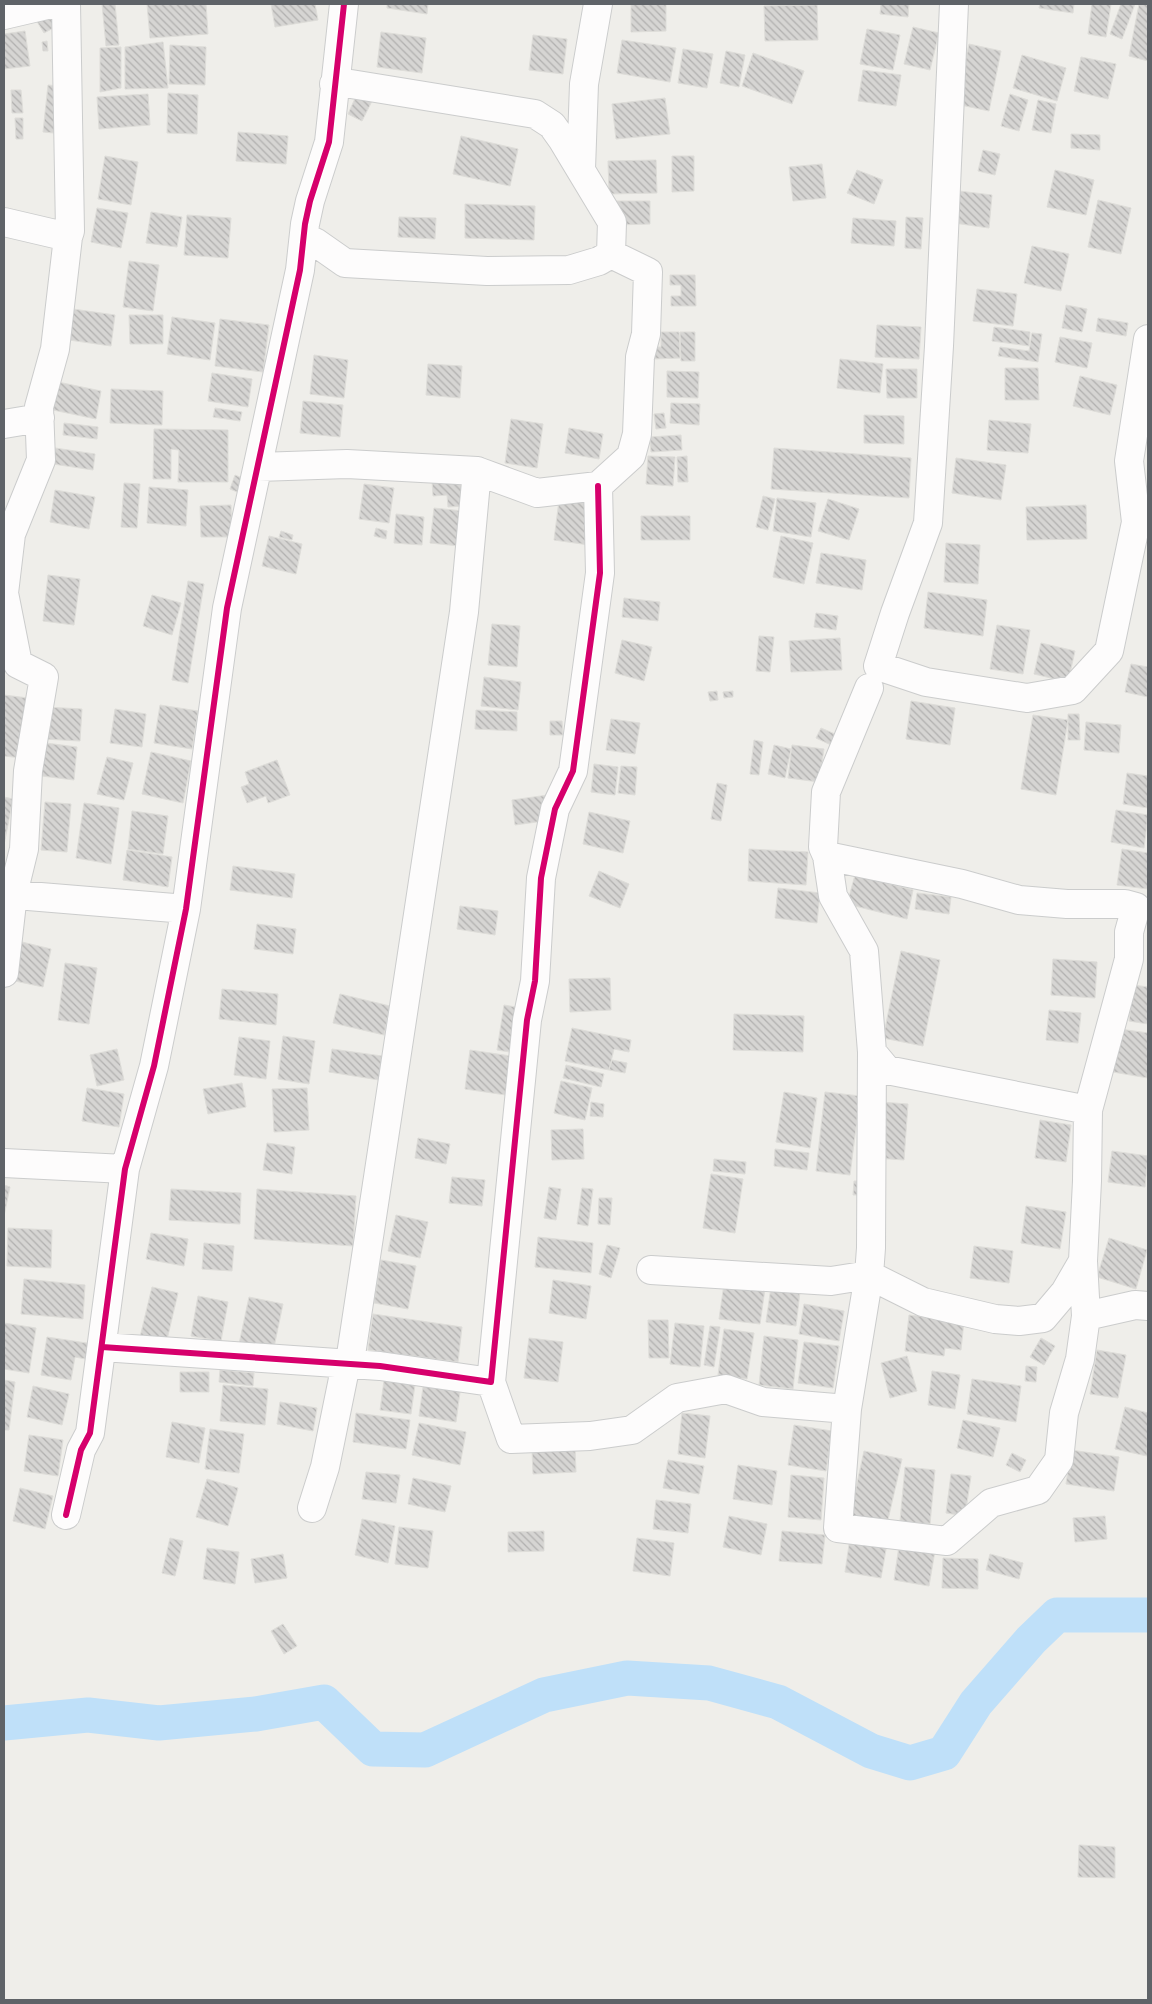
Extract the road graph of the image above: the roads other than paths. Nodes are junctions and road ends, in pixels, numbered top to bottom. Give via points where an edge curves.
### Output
1 (51, 4) edge
2 (66, 4) edge
3 (344, 4) edge
4 (598, 4) edge
5 (954, 4) edge
6 (4, 15) edge
7 (334, 84) junction
8 (580, 169) junction
9 (4, 222) edge
10 (68, 237) junction
11 (304, 242) junction
12 (611, 254) junction
13 (1148, 339) edge
14 (40, 418) junction
15 (4, 424) edge
16 (258, 467) junction
17 (476, 471) junction
18 (598, 486) junction
19 (11, 665) edge
20 (869, 688) dead end
21 (827, 856) junction
22 (8, 894) edge
23 (186, 909) junction
24 (4, 972) edge
25 (872, 1052) junction
26 (1088, 1110) junction
27 (4, 1163) edge
28 (125, 1169) junction
29 (1084, 1261) junction
30 (651, 1270) dead end
31 (869, 1275) junction
32 (1148, 1306) edge
33 (1086, 1316) junction
34 (102, 1347) junction
35 (346, 1364) junction
36 (491, 1382) junction
37 (847, 1409) junction
38 (312, 1508) dead end
39 (66, 1516) dead end

1 - 6 street
2 - 10 street
3 - 7 street
4 - 8 street via 584,84
5 - 13 street via 928,523 878,666 926,682 1027,698 1073,690 1109,651 1136,522 1129,461
7 - 8 street via 352,84 535,114 552,125
7 - 11 street via 329,142 310,201
8 - 12 street via 612,222
9 - 10 street
10 - 14 street via 55,349 43,389
11 - 12 street via 315,242 344,263 487,271 569,270
11 - 16 street
12 - 18 street via 648,272 646,334 640,358 637,434 631,456
14 - 15 street
14 - 19 street via 40,460 10,534 4,593
16 - 17 street via 348,464
16 - 23 street via 227,608
17 - 18 street via 537,493
17 - 35 street via 464,612 351,1354
18 - 36 street via 600,573 573,771 555,809 541,878 535,981 527,1020
19 - 22 street via 44,677 28,771 24,849
20 - 21 street via 826,792 823,847
21 - 25 street via 833,896 864,951
21 - 26 street via 962,884 1019,900 1136,907 1130,932 1129,959
22 - 23 street
22 - 24 street
23 - 28 street via 154,1066
25 - 26 street via 887,1070
25 - 31 street via 872,1239
26 - 29 street
27 - 28 street
28 - 34 street
29 - 31 street via 1065,1292 1043,1318 1019,1321 995,1319 923,1302
29 - 33 street
30 - 31 street via 831,1281
31 - 37 street
32 - 33 street
33 - 37 street via 1080,1359 1064,1413 1059,1460 1038,1490 991,1503 948,1541 838,1528
34 - 35 street
34 - 39 street via 90,1433 81,1450
35 - 36 street
35 - 38 street via 325,1467
36 - 37 street via 510,1439 590,1436 632,1430 677,1398 726,1389 763,1402

